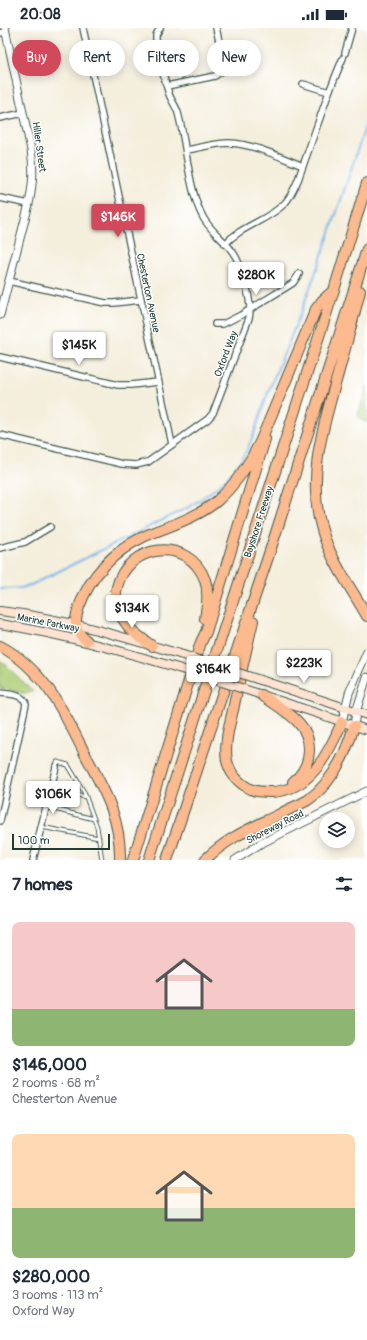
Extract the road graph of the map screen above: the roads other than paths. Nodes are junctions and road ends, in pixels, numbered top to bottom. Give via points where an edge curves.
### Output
1 (83, 28) edge
2 (160, 28) edge
3 (216, 28) edge
4 (352, 28) edge
5 (4, 31) edge
6 (303, 84) dead end
7 (167, 86) junction
8 (329, 92) junction
9 (23, 113) junction
10 (0, 118) edge
11 (186, 150) junction
12 (303, 166) junction
13 (367, 183) edge
14 (0, 198) edge
15 (29, 204) junction
16 (225, 244) junction
17 (367, 249) edge
18 (367, 260) edge
19 (299, 274) dead end
20 (9, 281) junction
21 (334, 290) junction
22 (140, 300) junction
23 (251, 309) junction
24 (0, 315) edge
25 (215, 324) dead end
26 (0, 357) edge
27 (158, 382) junction
28 (267, 424) junction
29 (0, 435) edge
30 (172, 444) junction
31 (50, 527) dead end
32 (0, 548) edge
33 (271, 548) junction
34 (0, 611) edge
35 (367, 616) edge
36 (0, 624) edge
37 (75, 624) junction
38 (87, 641) junction
39 (201, 642) junction
40 (0, 646) edge
41 (152, 646) junction
42 (367, 652) edge
43 (367, 677) edge
44 (0, 693) edge
45 (257, 694) junction
46 (344, 708) junction
47 (356, 712) junction
48 (367, 715) edge
49 (342, 722) junction
50 (354, 726) junction
51 (367, 730) edge
52 (56, 767) joint
53 (51, 789) junction
54 (367, 791) edge
55 (275, 792) junction
56 (86, 797) junction
57 (46, 807) junction
58 (94, 819) junction
59 (0, 821) edge
60 (41, 827) junction
61 (99, 838) junction
62 (33, 860) edge
63 (102, 860) edge
64 (120, 860) edge
65 (133, 860) edge
66 (149, 860) edge
67 (167, 860) edge
68 (205, 860) edge
69 (235, 860) edge

1 - 22 street, Chesterton Avenue
2 - 7 street via 156,40
3 - 7 street via 224,62 222,72 215,76
4 - 8 street
5 - 9 street, Hiller Street
6 - 8 street
7 - 11 street via 178,112
8 - 12 street
9 - 10 street
9 - 15 street, Hiller Street via 34,168
11 - 12 street via 229,143
11 - 16 street via 201,212
12 - 16 street via 292,194 284,203 276,211 231,237
13 - 21 highway, Bayshore Freeway
14 - 15 street
15 - 20 street, Hiller Street
16 - 23 street via 240,265
17 - 33 highway, Bayshore Freeway
18 - 35 highway via 321,435 316,489 318,512 326,542 338,568
19 - 23 street via 292,283
20 - 22 street via 105,303
20 - 24 street, Hiller Street
21 - 28 highway via 316,309
21 - 66 highway, Bayshore Freeway
22 - 27 street, Chesterton Avenue
23 - 25 street via 223,324
23 - 30 street, Oxford Way via 213,413
26 - 27 street via 118,384
27 - 30 street, Chesterton Avenue
28 - 37 highway via 245,469 216,501 188,518 138,540 119,552 103,567 85,593
28 - 39 highway via 265,444
29 - 30 street, Oxford Way via 122,464 136,465 148,462
31 - 32 street via 25,542
33 - 55 highway via 236,695 226,753 231,771 244,785 261,792
33 - 67 highway, Bayshore Freeway
34 - 37 main road, Marine Parkway
36 - 38 main road, Marine Parkway
37 - 38 highway
37 - 41 main road, Marine Parkway
38 - 45 main road, Marine Parkway, bridge
39 - 41 highway via 208,599 205,579 186,557 178,552 159,550 141,555 126,566 116,590 116,600 122,618
39 - 65 highway
40 - 64 highway via 29,666 47,685 60,705 113,811 118,830
41 - 46 main road, Marine Parkway, bridge
42 - 46 street
43 - 47 street
44 - 59 street via 26,701
45 - 49 main road, Marine Parkway
45 - 55 highway via 298,722 304,729 309,746 308,762 300,776
46 - 47 main road, Marine Parkway
46 - 49 street
47 - 48 main road, Marine Parkway
47 - 50 street
49 - 50 main road, Marine Parkway
49 - 55 highway via 328,751 311,775 290,789
50 - 51 main road, Marine Parkway
50 - 68 highway via 346,751 336,769 315,794 228,840
52 - 53 street
52 - 56 lane via 57,762 68,765
53 - 56 lane
53 - 57 street
54 - 69 street, Shoreway Road via 260,844
56 - 58 lane
57 - 58 lane
57 - 60 street
58 - 61 lane
60 - 61 lane
60 - 62 street
61 - 63 lane

